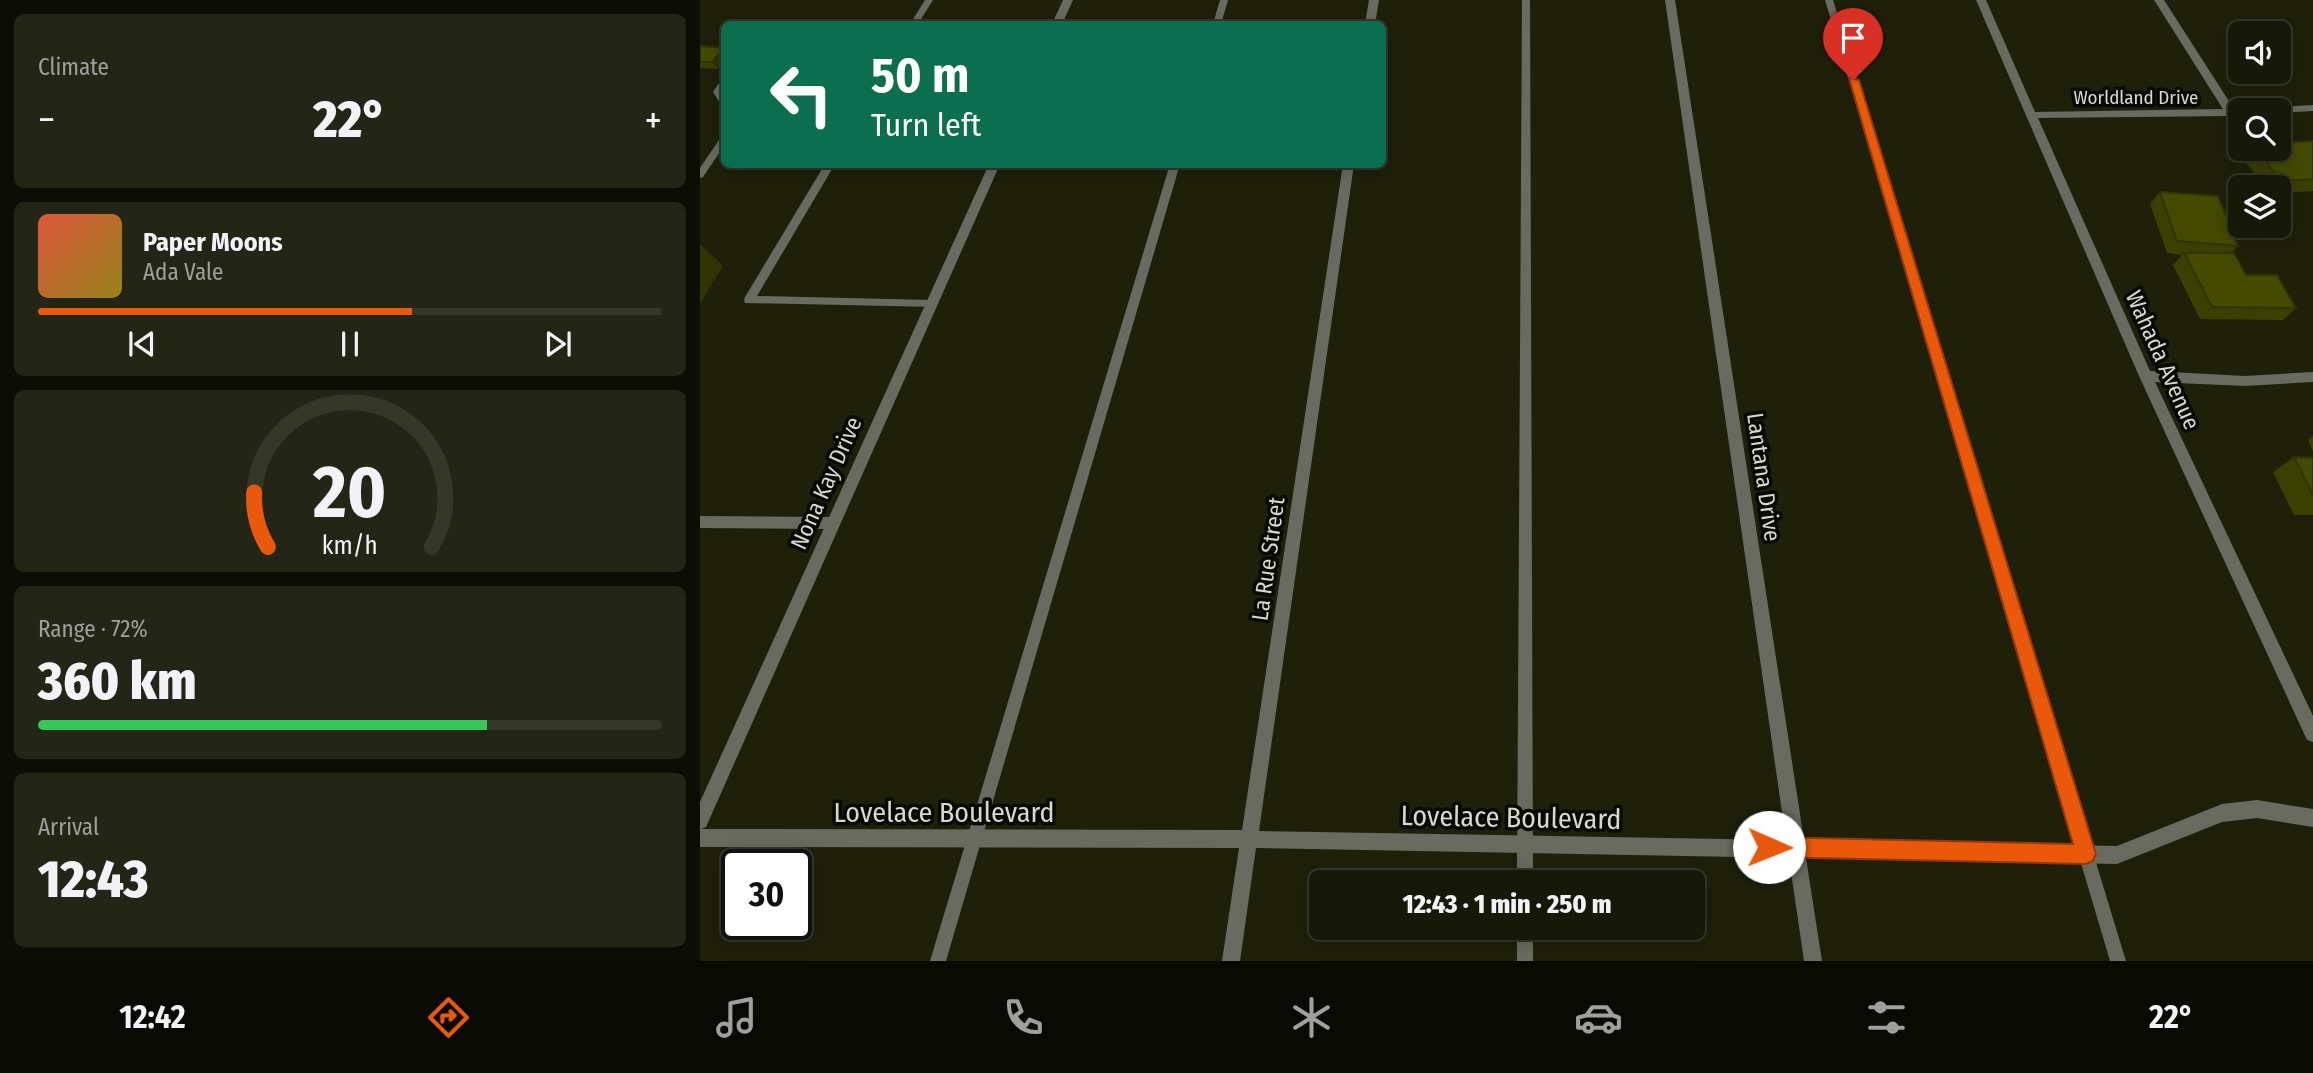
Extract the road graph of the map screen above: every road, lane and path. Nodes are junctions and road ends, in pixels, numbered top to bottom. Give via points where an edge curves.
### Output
1 (929, 0) edge
2 (1068, 0) edge
3 (1224, 0) edge
4 (1374, 0) edge
5 (1526, 0) edge
6 (1670, 0) edge
7 (1829, 0) edge
8 (1981, 0) edge
9 (2159, 0) edge
10 (916, 21) edge
11 (1058, 21) edge
12 (1218, 21) edge
13 (1370, 21) edge
14 (2228, 103) edge
15 (2313, 108) edge
16 (2291, 109) edge
17 (2228, 113) edge
18 (2032, 115) junction
19 (721, 143) edge
20 (828, 168) edge
21 (993, 168) edge
22 (1174, 168) edge
23 (1348, 168) edge
24 (700, 174) edge
25 (932, 304) junction
26 (2146, 376) junction
27 (2313, 377) edge
28 (700, 522) edge
29 (834, 523) junction
30 (2313, 734) edge
31 (2313, 818) edge
32 (700, 821) edge
33 (700, 838) edge
34 (974, 839) junction
35 (1249, 839) junction
36 (1525, 844) junction
37 (1796, 847) junction
38 (2086, 854) junction
39 (1525, 870) edge
40 (1525, 940) edge
41 (938, 961) edge
42 (1231, 961) edge
43 (1525, 961) edge
44 (1813, 961) edge
45 (2118, 961) edge

1 - 10 lane
2 - 11 street
3 - 12 lane
4 - 13 street
5 - 36 lane
6 - 37 street, Lantana Drive
7 - 38 lane
8 - 18 street, Wahada Avenue
9 - 14 street
15 - 16 street
17 - 18 street, Worldland Drive
18 - 26 street, Wahada Avenue
19 - 24 lane
20 - 25 lane via 749,300
21 - 25 street, Nona Kay Drive
22 - 34 lane
23 - 35 street, La Rue Street
25 - 29 street, Nona Kay Drive
26 - 27 street via 2245,381
26 - 30 street, Wahada Avenue
28 - 29 lane
29 - 32 street, Nona Kay Drive
31 - 38 street, Lovelace Boulevard via 2257,809 2222,813 2117,855
33 - 34 street, Lovelace Boulevard
34 - 35 street, Lovelace Boulevard
34 - 41 lane
35 - 36 street, Lovelace Boulevard
35 - 42 street, La Rue Street
36 - 37 street, Lovelace Boulevard
36 - 39 lane
37 - 38 street, Lovelace Boulevard
37 - 44 street, Lantana Drive
38 - 45 lane
40 - 43 lane

